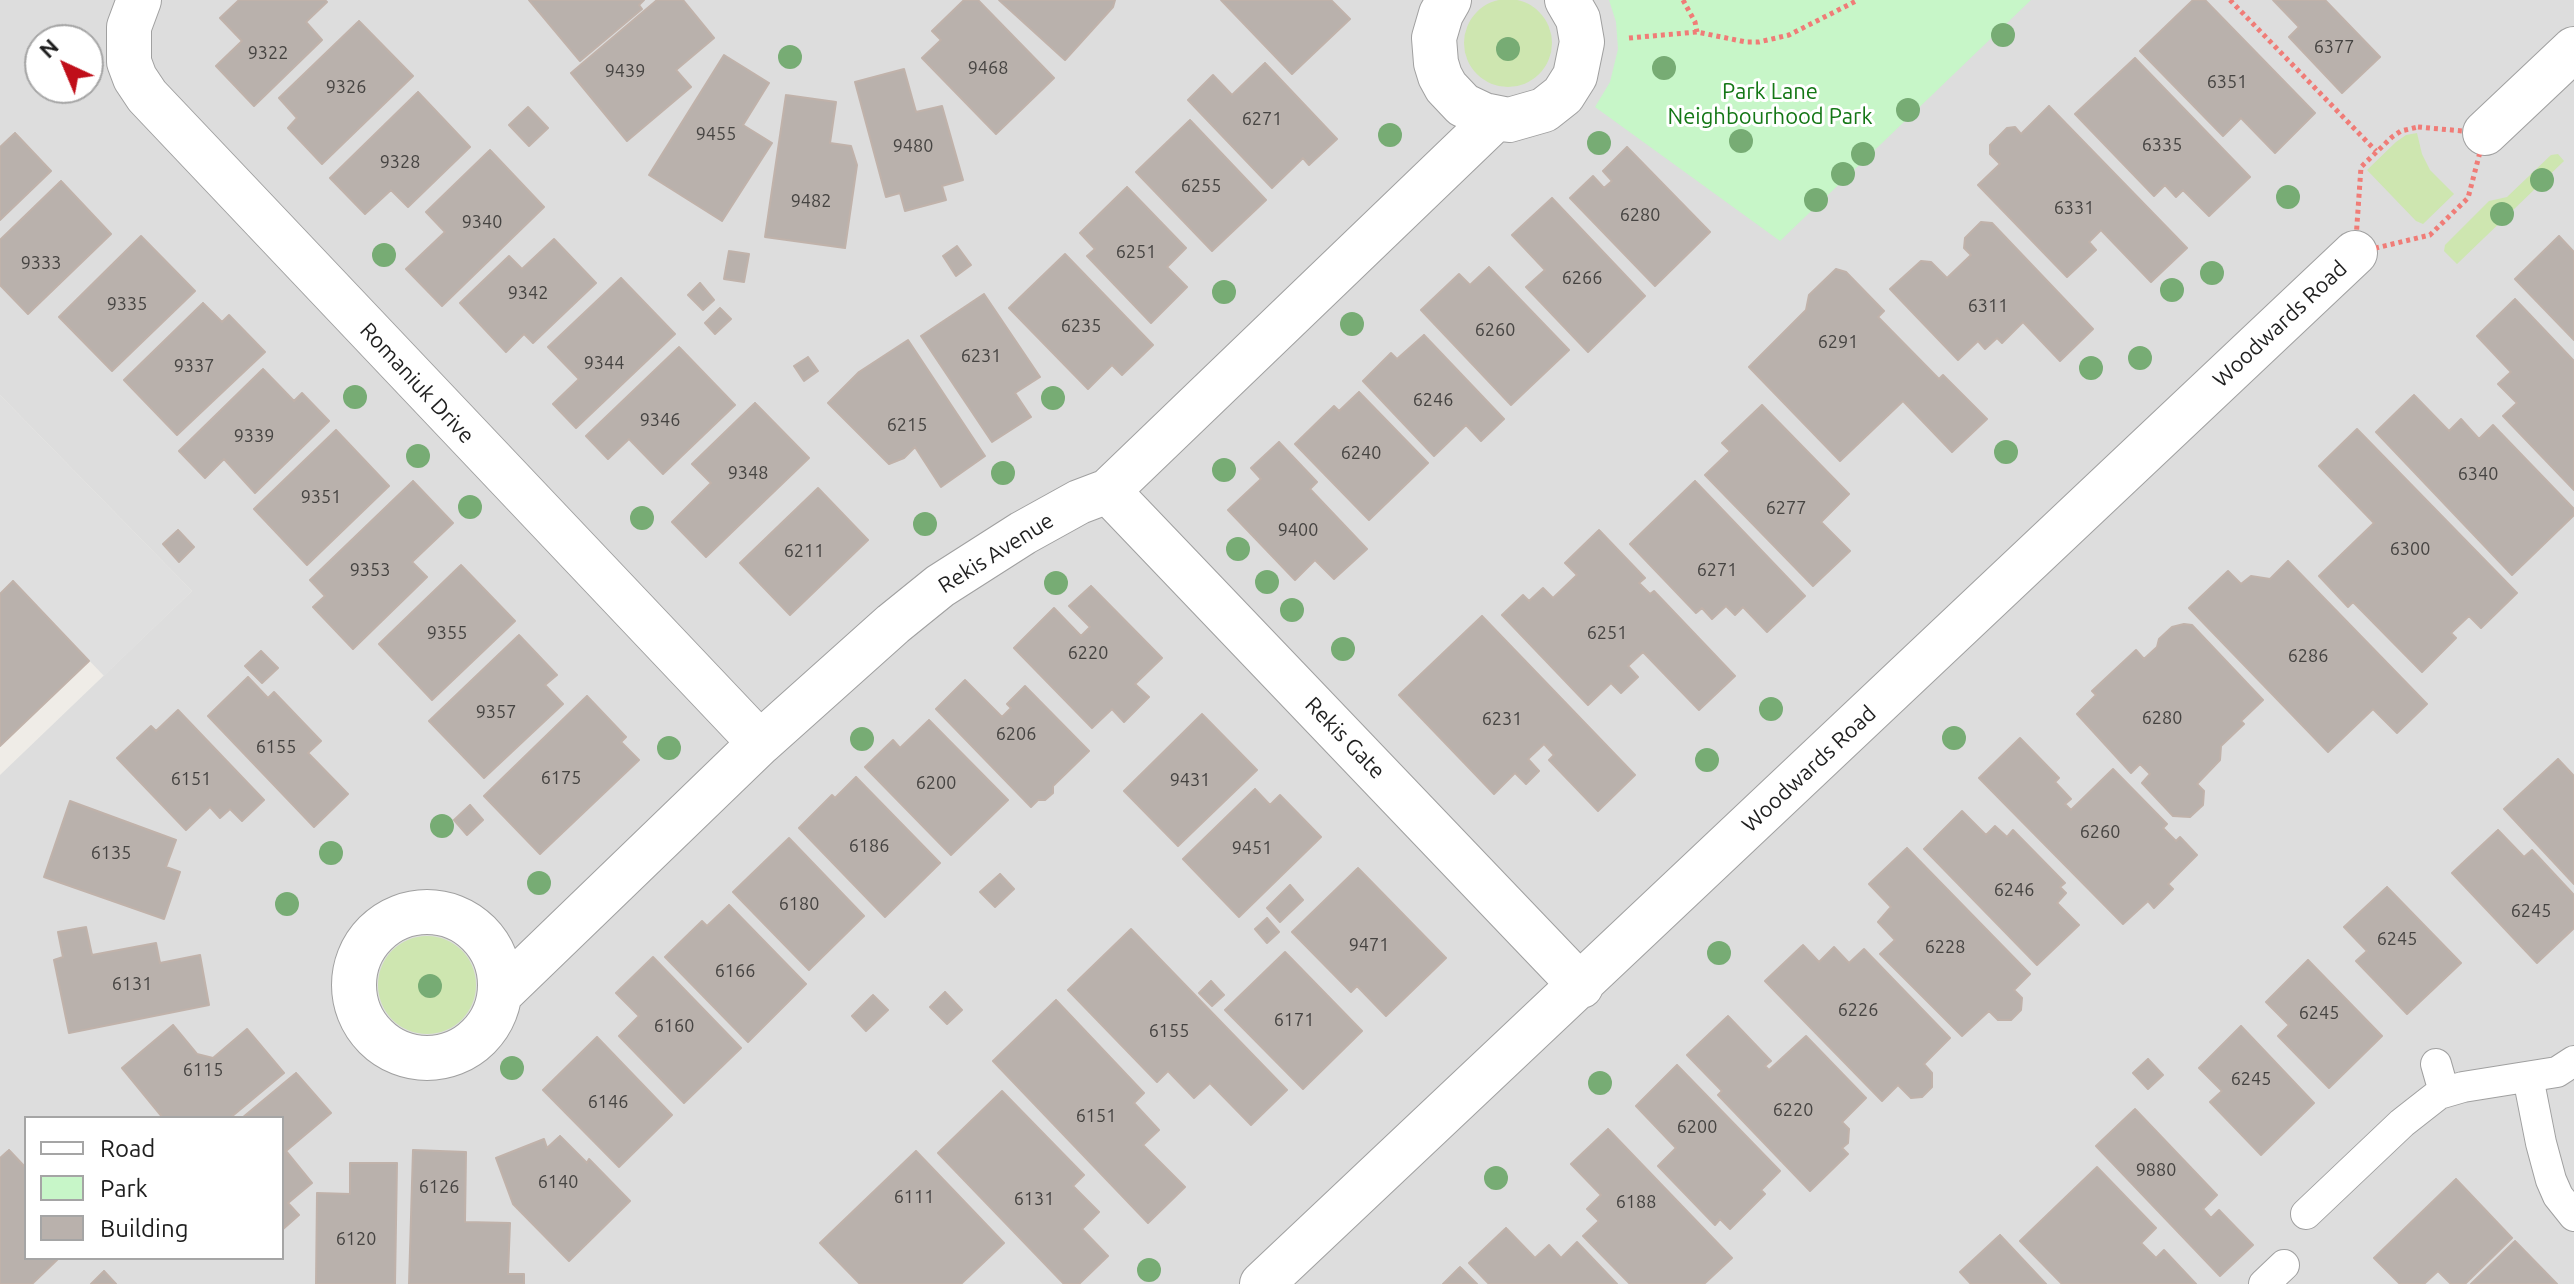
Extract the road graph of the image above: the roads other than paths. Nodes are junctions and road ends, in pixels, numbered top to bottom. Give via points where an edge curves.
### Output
1 (1449, 0) edge
2 (1567, 0) edge
3 (121, 16) edge
4 (2574, 49) edge
5 (1495, 119) junction
6 (2485, 133) road end
7 (2355, 253) road end
8 (1108, 491) junction
9 (760, 743) junction
10 (1581, 986) junction
11 (500, 994) dead end
12 (2574, 1061) edge
13 (2528, 1077) junction
14 (2306, 1214) dead end
15 (2574, 1216) edge
16 (1262, 1284) edge

1 - 5 street via 1434,38 1440,76 1463,105
2 - 5 street via 1582,42 1569,86 1544,110
3 - 9 street, Romaniuk Drive via 135,78 163,114
4 - 6 street
5 - 8 street, Rekis Avenue
7 - 10 street, Woodwards Road
8 - 9 street, Rekis Avenue via 1051,516 940,586
8 - 10 street, Rekis Gate
9 - 11 street, Rekis Avenue
10 - 16 street, Woodwards Road
12 - 13 lane via 2557,1072
13 - 14 lane via 2440,1078 2425,1102
13 - 15 lane via 2551,1180

